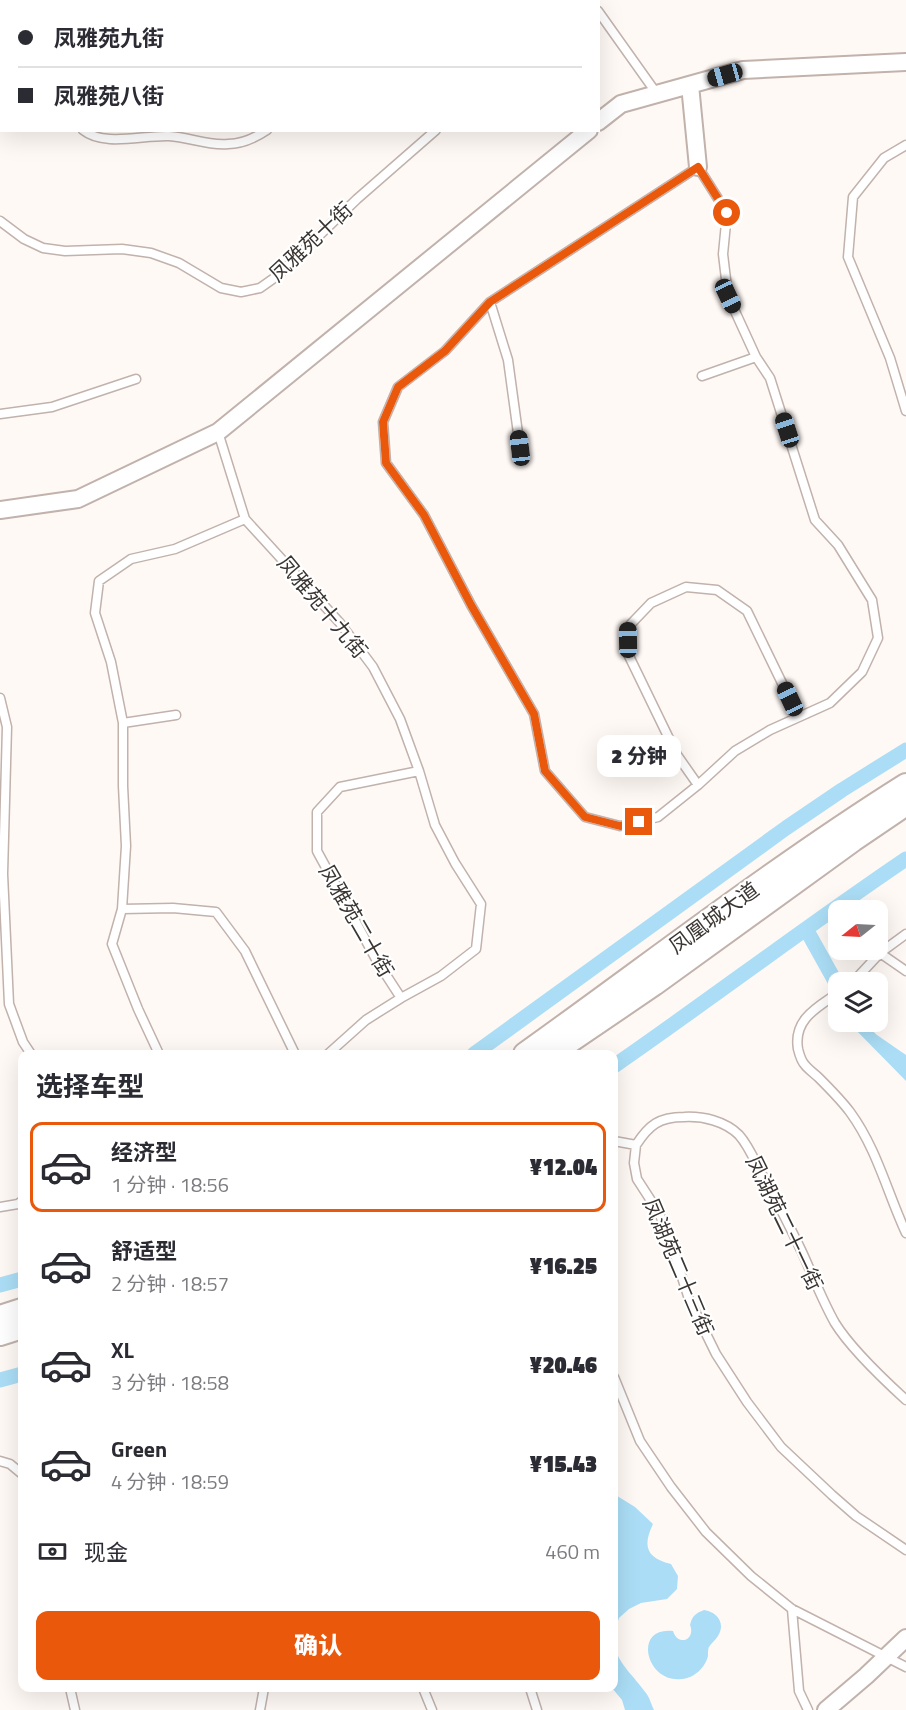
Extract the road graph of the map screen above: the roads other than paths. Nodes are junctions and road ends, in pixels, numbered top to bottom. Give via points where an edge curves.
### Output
1 (600, 14) edge
2 (906, 62) edge
3 (690, 85) junction
4 (657, 94) junction
5 (600, 120) edge
6 (86, 132) edge
7 (264, 132) edge
8 (434, 132) edge
9 (587, 132) edge
10 (906, 145) edge
11 (698, 167) junction
12 (0, 221) edge
13 (490, 302) junction
14 (756, 357) junction
15 (702, 375) dead end
16 (136, 379) dead end
17 (906, 411) edge
18 (0, 414) edge
19 (218, 432) junction
20 (520, 448) dead end
21 (0, 510) edge
22 (245, 519) junction
23 (0, 698) edge
24 (176, 715) dead end
25 (798, 716) junction
26 (123, 723) junction
27 (419, 771) junction
28 (698, 785) junction
29 (906, 785) edge
30 (906, 804) edge
31 (122, 909) junction
32 (906, 934) edge
33 (888, 947) edge
34 (888, 959) edge
35 (873, 960) edge
36 (906, 971) edge
37 (862, 972) edge
38 (401, 999) junction
39 (828, 1000) edge
40 (28, 1050) edge
41 (157, 1050) edge
42 (293, 1050) edge
43 (332, 1050) edge
44 (531, 1050) edge
45 (557, 1050) edge
46 (618, 1142) edge
47 (636, 1145) junction
48 (18, 1204) edge
49 (0, 1207) edge
50 (906, 1233) edge
51 (18, 1311) edge
52 (0, 1317) edge
53 (18, 1328) edge
54 (0, 1334) edge
55 (618, 1387) edge
56 (906, 1400) edge
57 (0, 1461) edge
58 (18, 1471) edge
59 (906, 1550) edge
60 (792, 1610) junction
61 (906, 1638) edge
62 (886, 1658) junction
63 (906, 1667) edge
64 (71, 1692) edge
65 (263, 1692) edge
66 (425, 1692) edge
67 (531, 1692) edge
68 (75, 1710) edge
69 (260, 1710) edge
70 (432, 1710) edge
71 (537, 1710) edge
72 (808, 1710) edge
73 (826, 1710) edge

1 - 4 lane
2 - 3 street via 743,69
3 - 4 street
3 - 11 street
4 - 5 street via 621,104
6 - 7 lane via 109,140 170,136 229,144
8 - 12 lane, 凤雅苑十街 via 277,276 260,288 241,292 221,288 179,263 151,253 43,248
9 - 19 street
10 - 17 lane via 884,158 853,197 848,257 890,358
11 - 13 lane
11 - 14 lane via 727,213 723,254 728,296
13 - 20 lane via 508,360
13 - 28 lane via 445,351 398,387 383,422 386,463 424,515 534,714 545,771 585,817 620,826 658,817
14 - 15 lane
14 - 25 lane via 770,378 815,520 838,545 872,600 878,638 862,672 830,703
16 - 18 lane via 52,407
19 - 21 street via 78,499
19 - 22 lane
22 - 26 lane via 175,549 130,559 99,581 95,613 111,662
22 - 27 lane, 凤雅苑十九街 via 340,623 373,667 400,719
23 - 40 lane via 7,727 3,874 9,1004
24 - 26 lane
25 - 28 lane via 735,752
25 - 28 lane via 747,611 717,590 686,587 651,603 628,627 628,654 677,755
26 - 31 lane via 126,846
27 - 38 lane, 凤雅苑十九街 via 435,825 481,904 476,950
27 - 38 lane, 凤雅苑二十街 via 340,787 317,812 317,850
29 - 44 main road, 凤凰城大道 via 803,853
30 - 45 main road, 凤凰城大道
31 - 41 lane via 112,944
31 - 42 lane via 216,912 245,951
32 - 33 lane
34 - 36 lane
35 - 37 lane
38 - 43 lane, 凤雅苑十九街 via 366,1020
39 - 50 lane via 806,1017 799,1032 798,1049 804,1065 834,1093 862,1130
46 - 47 lane
47 - 56 lane, 凤湖苑二十一街 via 658,1121 674,1117 698,1116 719,1122 739,1135 786,1220 837,1326
47 - 59 lane, 凤湖苑二十三街 via 638,1179 659,1213 689,1299 736,1386 782,1448 856,1516
48 - 49 lane
51 - 52 main road
53 - 54 main road
55 - 60 lane via 640,1441 706,1532
57 - 58 lane
60 - 62 lane
60 - 72 lane via 799,1691
61 - 62 street
62 - 63 lane
62 - 73 street
64 - 68 lane
65 - 69 lane
66 - 70 lane
67 - 71 lane

